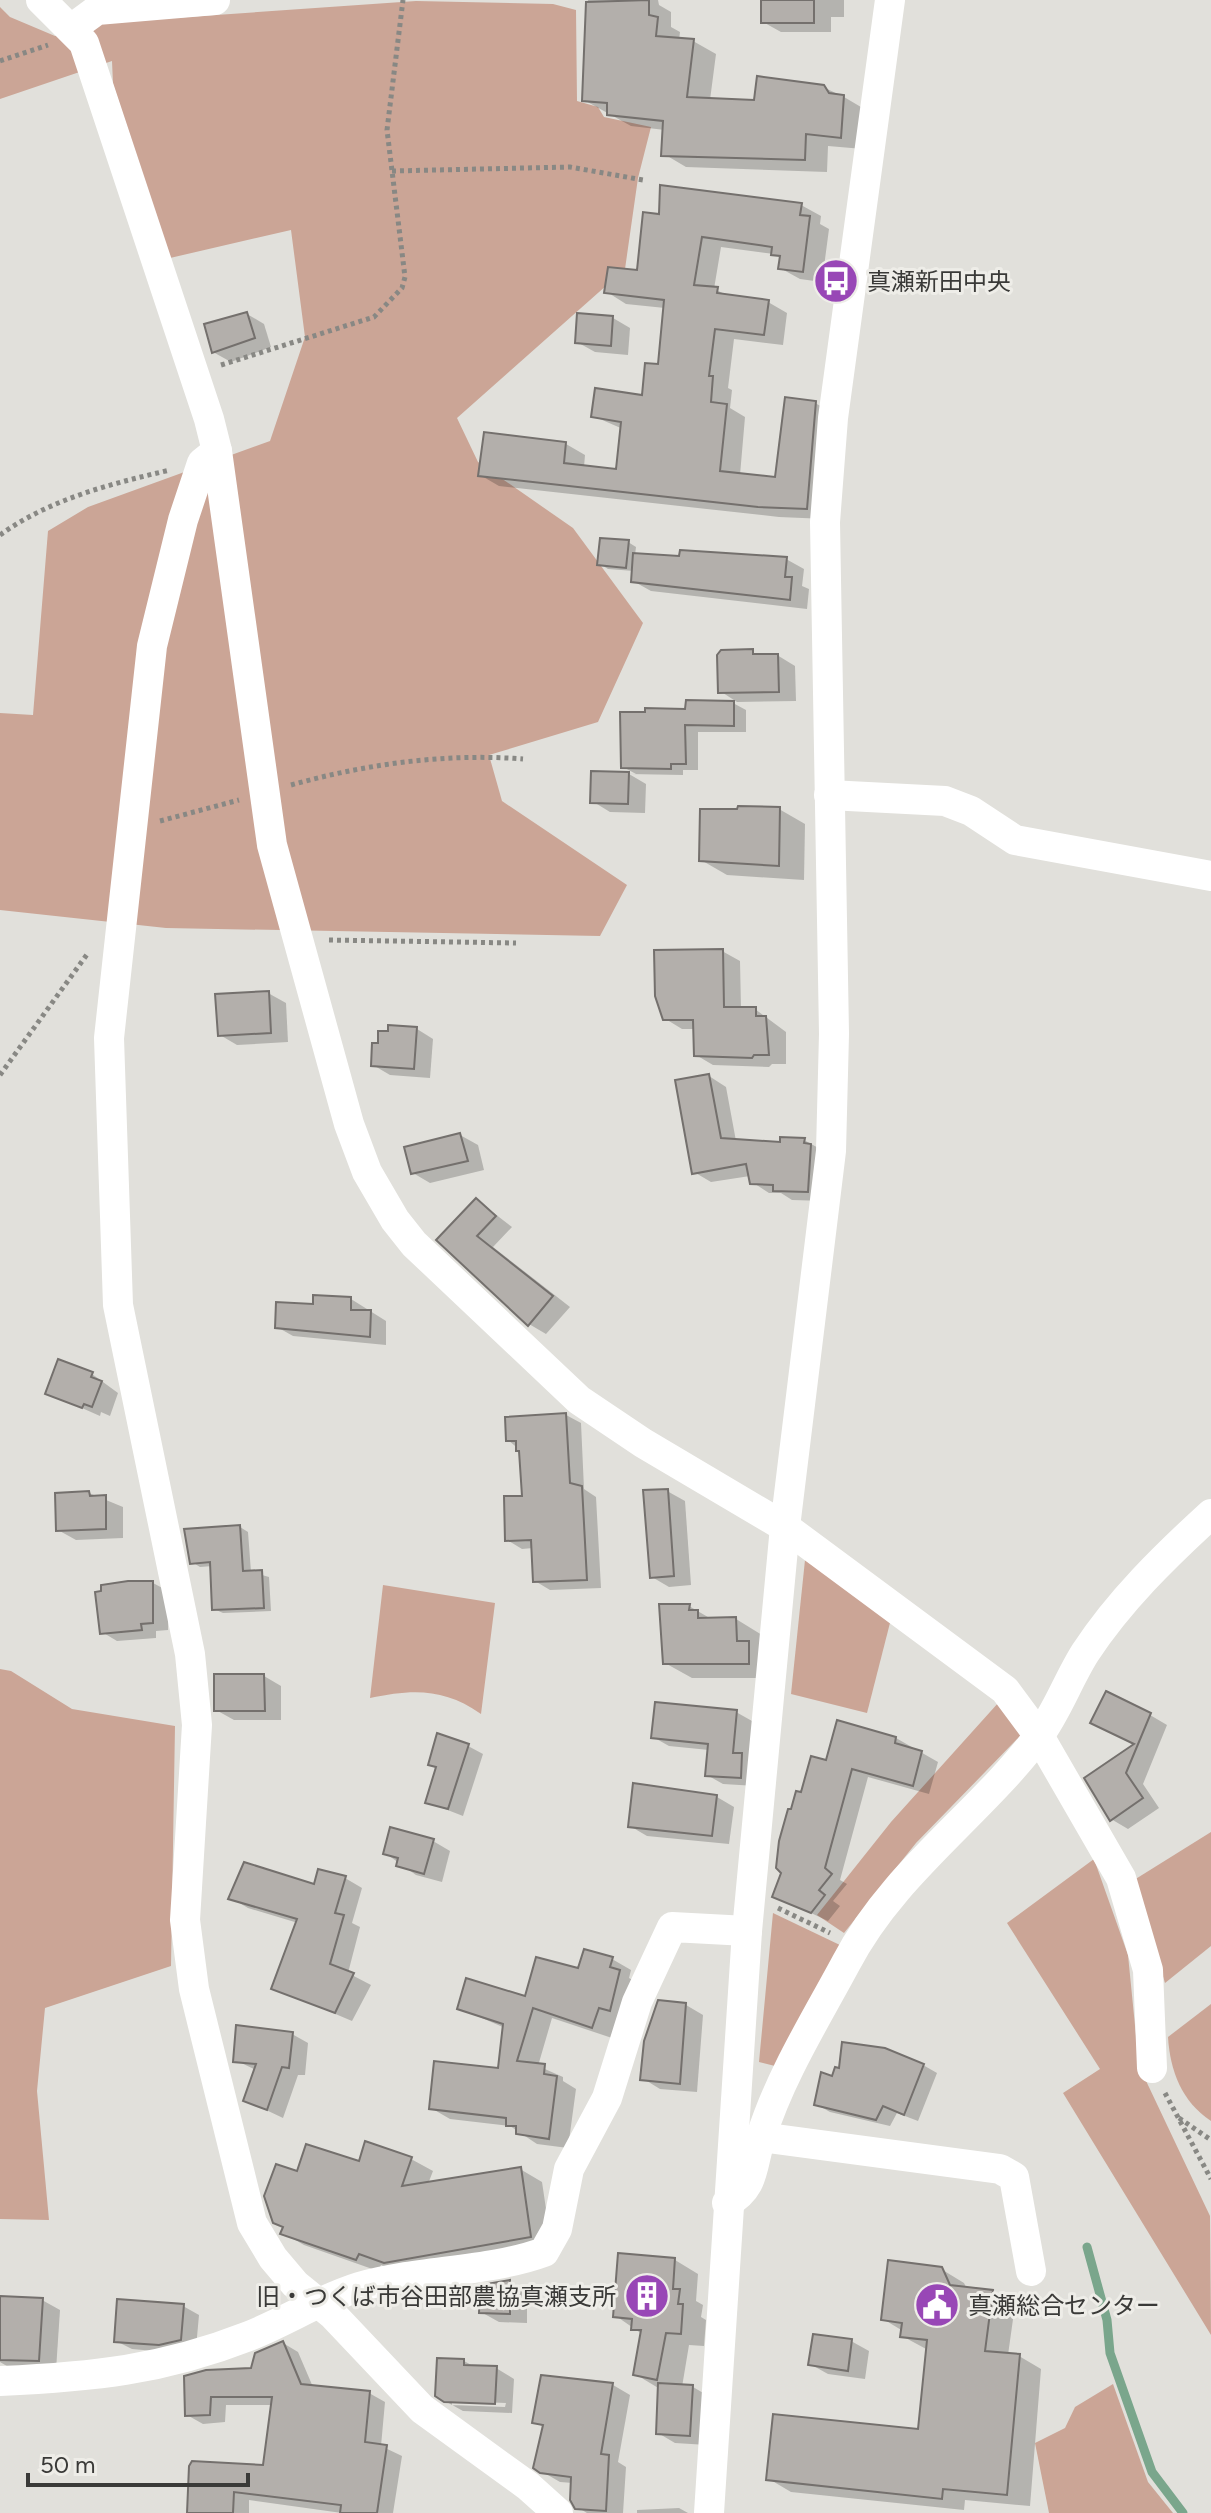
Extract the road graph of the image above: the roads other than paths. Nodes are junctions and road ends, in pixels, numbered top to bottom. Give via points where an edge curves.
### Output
1 (41, 0) edge
2 (215, 0) edge
3 (890, 0) edge
4 (71, 29) junction
5 (209, 457) junction
6 (829, 795) junction
7 (1211, 876) edge
8 (1211, 1514) edge
9 (785, 1527) junction
10 (1039, 1736) junction
11 (747, 1931) junction
12 (1152, 2068) road end
13 (761, 2137) junction
14 (727, 2203) junction
15 (1031, 2271) dead end
16 (315, 2302) junction
17 (0, 2381) edge
18 (558, 2513) edge
19 (709, 2513) edge

1 - 4 street
2 - 4 street via 97,10
3 - 6 street via 828,474
4 - 5 street via 84,43 193,374
5 - 9 street via 263,793 296,938 367,1172 414,1244 579,1400
5 - 16 street via 183,520 152,646 109,1038 118,1305 190,1654 197,1725 185,1920 194,1989 252,2223 273,2258
6 - 7 street via 945,801 1015,840
6 - 9 street via 831,1151
8 - 10 street via 1121,1604 1085,1654
9 - 10 street via 994,1682
9 - 11 street
10 - 12 street via 1121,1878 1137,1925 1148,1970
10 - 13 street via 901,1884 855,1945 778,2093
11 - 14 street
11 - 16 street via 672,1927 637,2002 607,2098 569,2169 557,2229 544,2252 407,2276
13 - 14 street via 751,2179 742,2195
13 - 15 street via 1000,2169 1014,2177
14 - 19 street
16 - 17 street via 293,2318 168,2362 98,2377
16 - 18 street via 422,2409

